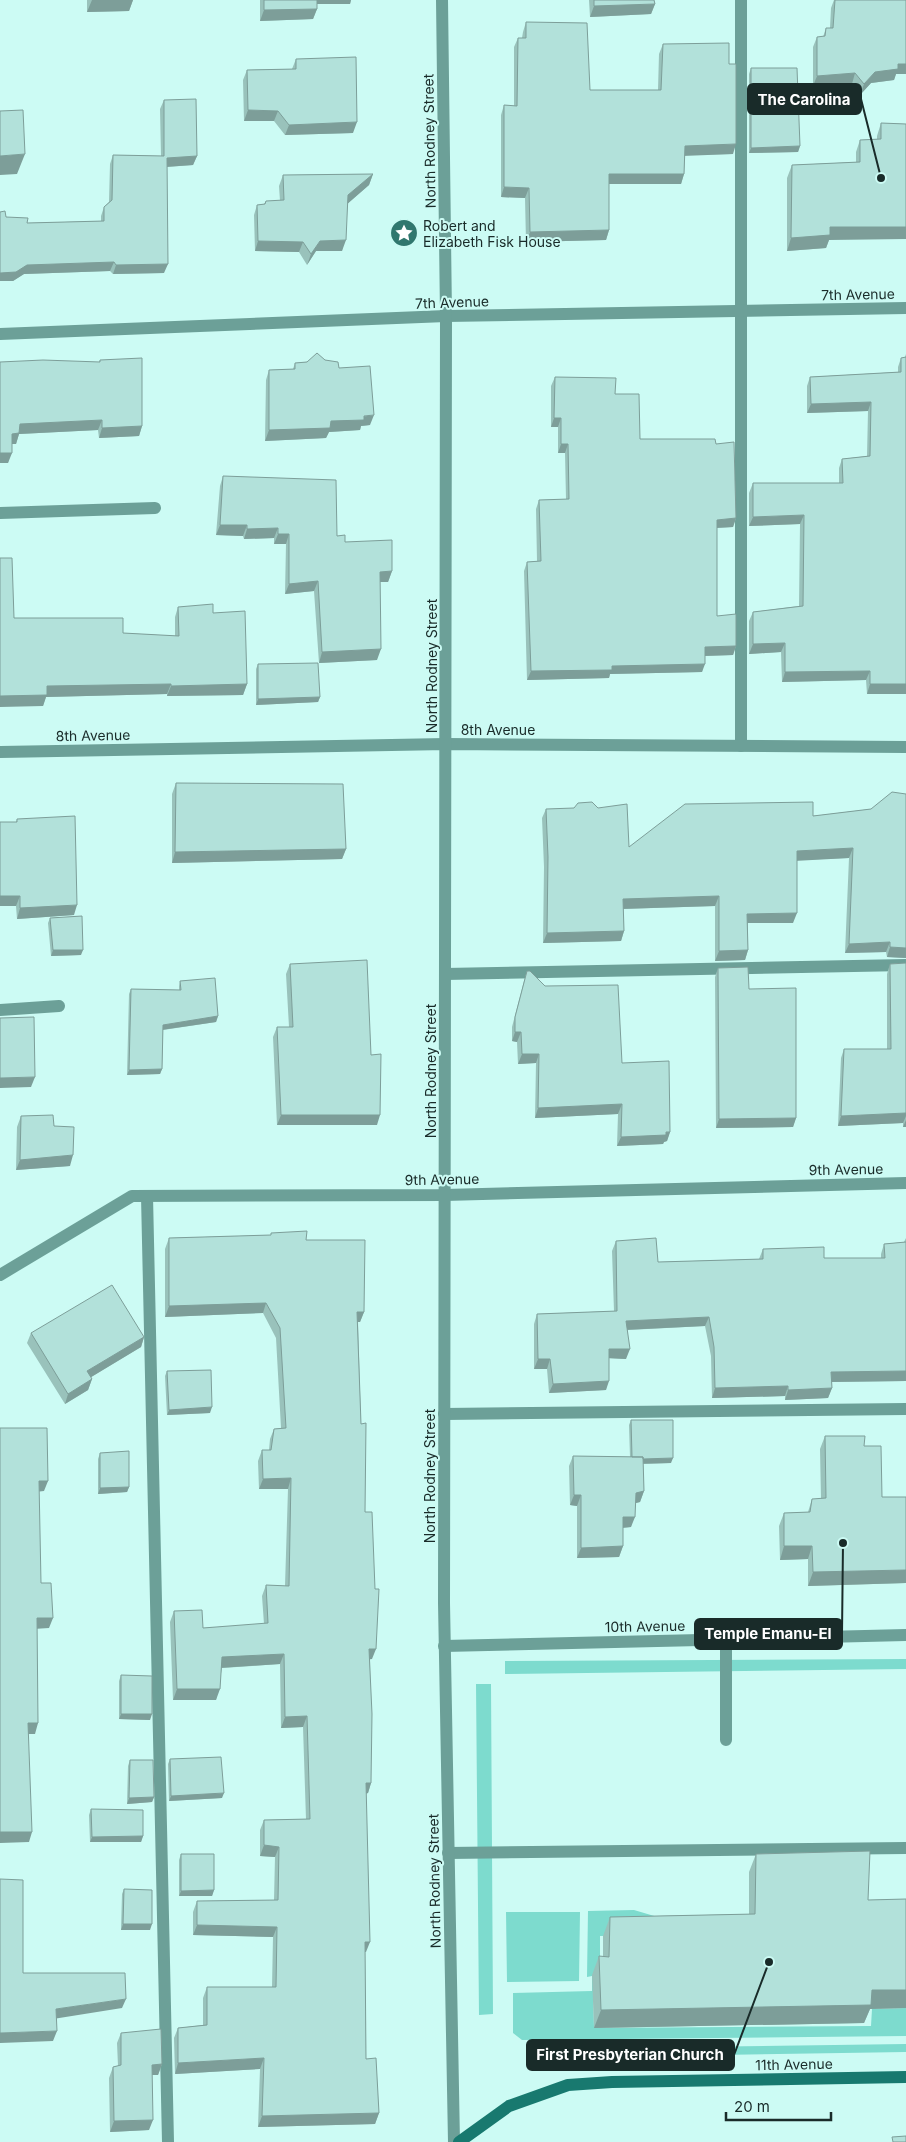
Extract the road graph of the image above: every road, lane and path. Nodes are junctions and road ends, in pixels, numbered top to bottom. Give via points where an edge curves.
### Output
1 (442, 0) edge
2 (741, 0) edge
3 (906, 308) edge
4 (741, 311) junction
5 (446, 316) junction
6 (0, 334) edge
7 (155, 508) dead end
8 (0, 513) edge
9 (446, 744) junction
10 (741, 746) junction
11 (906, 747) edge
12 (0, 752) edge
13 (906, 966) edge
14 (445, 974) junction
15 (58, 1006) dead end
16 (0, 1010) edge
17 (906, 1183) edge
18 (445, 1195) junction
19 (147, 1196) junction
20 (0, 1275) edge
21 (906, 1409) edge
22 (444, 1414) junction
23 (906, 1635) edge
24 (726, 1639) junction
25 (444, 1646) junction
26 (726, 1740) dead end
27 (906, 1848) edge
28 (448, 1853) junction
29 (906, 2077) edge
30 (168, 2142) edge
31 (454, 2142) edge
32 (459, 2142) edge

1 - 5 street, North Rodney Street
2 - 4 street
3 - 4 street, 7th Avenue
4 - 5 street, 7th Avenue
4 - 10 street
5 - 6 street, 7th Avenue
5 - 9 street, North Rodney Street
7 - 8 street
9 - 10 street, 8th Avenue
9 - 12 street, 8th Avenue
9 - 14 street, North Rodney Street
10 - 11 street, 8th Avenue
13 - 14 street
14 - 18 street, North Rodney Street
15 - 16 street
17 - 18 street, 9th Avenue
18 - 19 street, 9th Avenue
18 - 22 street, North Rodney Street
19 - 20 street, 9th Avenue via 132,1196
19 - 30 street
21 - 22 street
22 - 25 street, North Rodney Street
23 - 24 street, 10th Avenue
24 - 25 street, 10th Avenue
24 - 26 street
25 - 28 street, North Rodney Street
27 - 28 street
28 - 31 street, North Rodney Street
29 - 32 main road, 11th Avenue via 568,2085 509,2106

